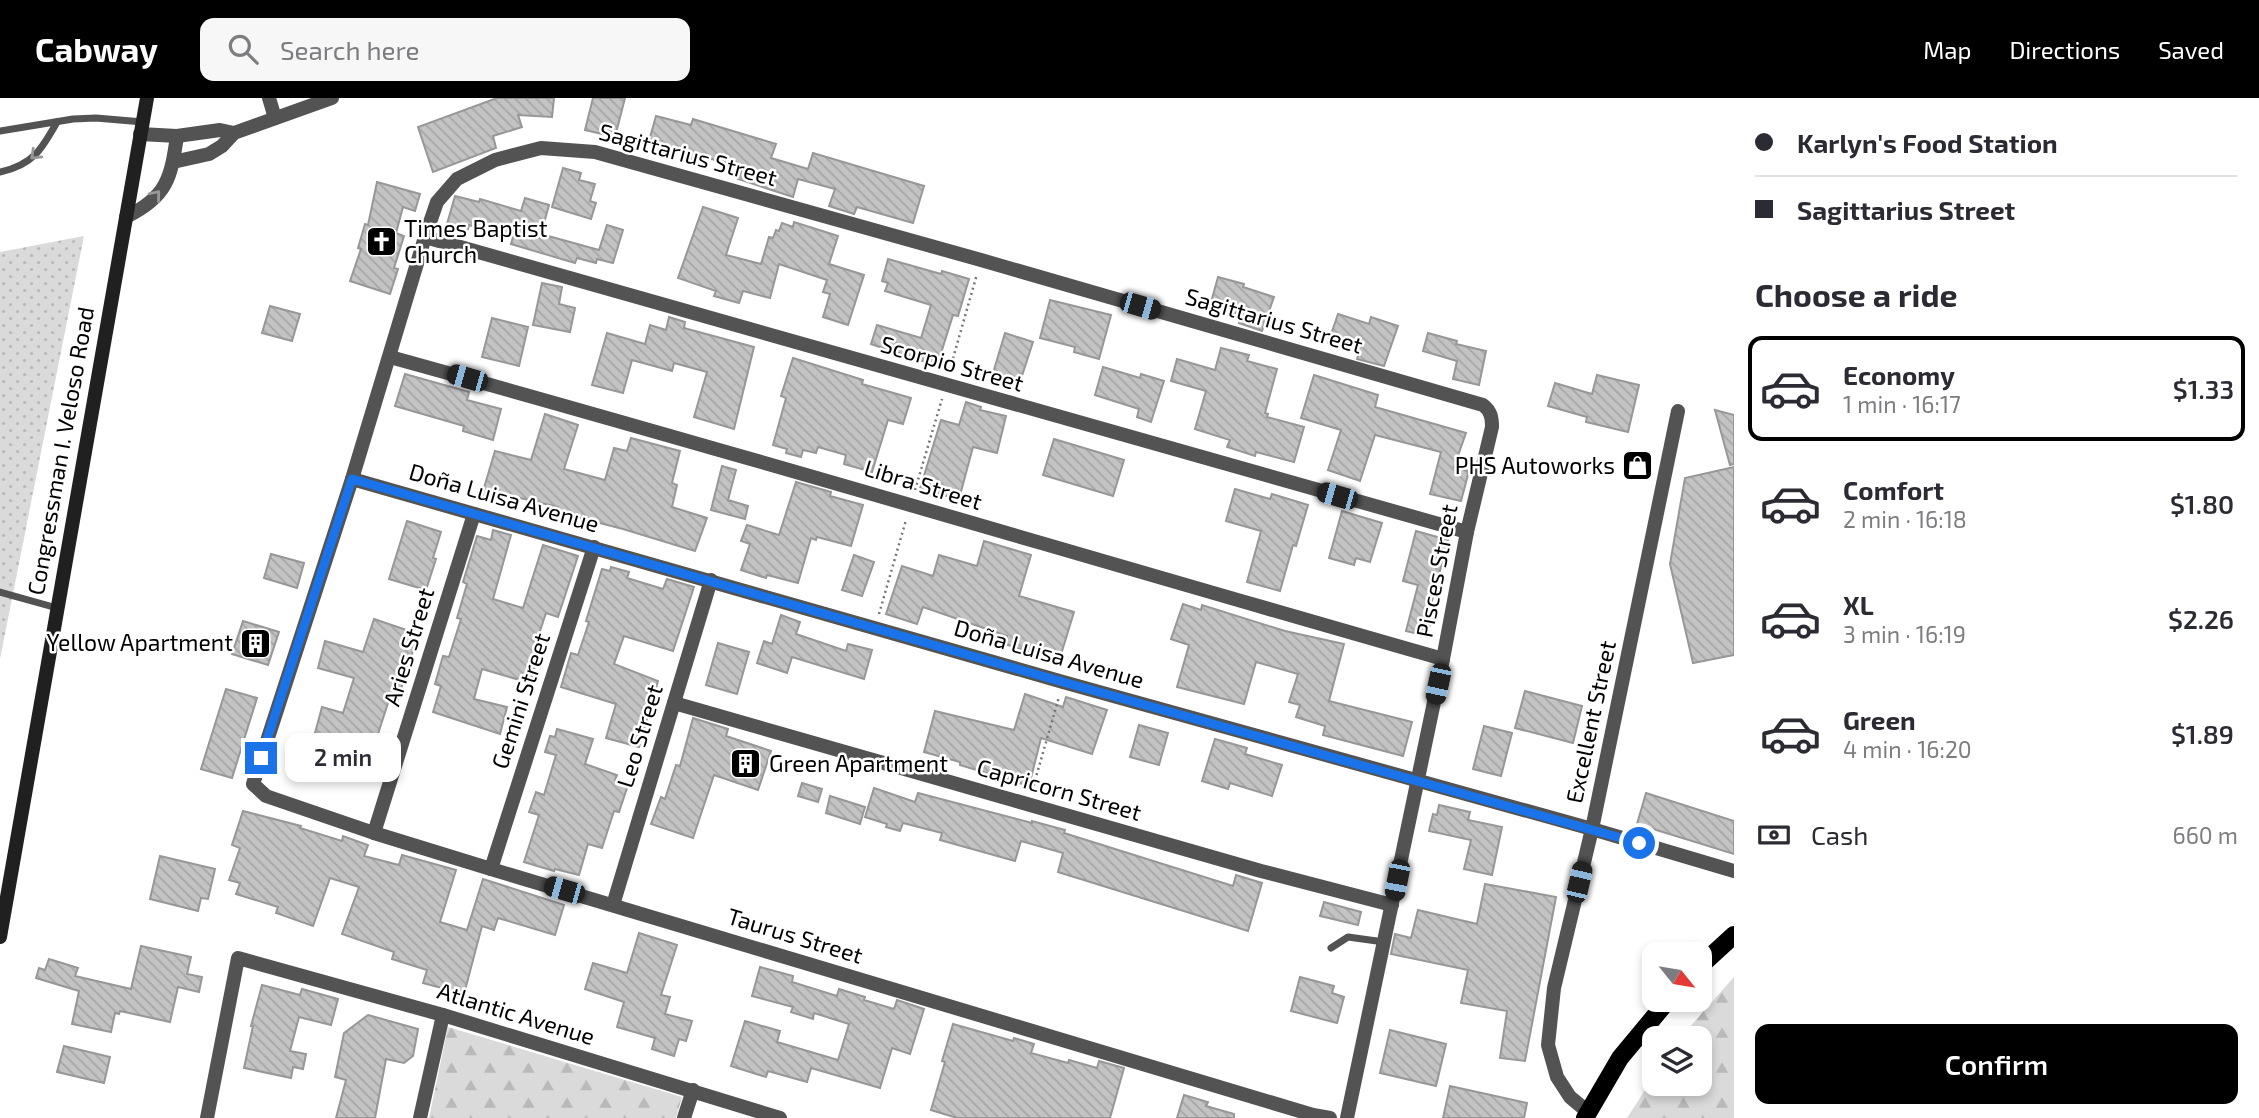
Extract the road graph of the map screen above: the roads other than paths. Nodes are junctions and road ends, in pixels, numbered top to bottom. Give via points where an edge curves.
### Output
1 (147, 98) edge
2 (269, 98) edge
3 (332, 98) edge
4 (275, 118) junction
5 (57, 122) junction
6 (142, 128) junction
7 (0, 131) edge
8 (234, 133) junction
9 (177, 136) junction
10 (173, 162) junction
11 (0, 172) edge
12 (126, 217) junction
13 (425, 237) junction
14 (390, 357) junction
15 (1483, 405) joint
16 (1678, 411) dead end
17 (352, 479) junction
18 (474, 514) junction
19 (1467, 532) junction
20 (594, 547) junction
21 (711, 580) junction
22 (0, 592) edge
23 (57, 608) junction
24 (1443, 659) junction
25 (674, 703) junction
26 (1417, 781) junction
27 (253, 784) joint
28 (1592, 829) junction
29 (374, 833) junction
30 (491, 869) junction
31 (1734, 871) edge
32 (612, 905) junction
33 (1392, 905) junction
34 (1734, 935) edge
35 (0, 936) edge
36 (1385, 943) junction
37 (1331, 948) dead end
38 (1712, 955) edge
39 (1658, 1012) edge
40 (443, 1015) junction
41 (693, 1090) junction
42 (1587, 1115) edge
43 (207, 1118) edge
44 (420, 1118) edge
45 (684, 1118) edge
46 (780, 1118) edge
47 (1330, 1118) edge
48 (1347, 1118) edge

1 - 6 main road, Congressman I. Veloso Road
2 - 4 street
3 - 4 street
4 - 8 street
5 - 6 lane via 96,118
5 - 7 lane
5 -> 11 lane via 43,149 26,164
6 - 9 street
6 - 12 main road, Congressman I. Veloso Road
8 - 9 street via 220,130
8 - 10 street via 215,150
9 - 10 street
12 -> 10 street via 151,203 166,184
12 - 23 main road, Congressman I. Veloso Road
13 - 14 street, Sagittarius Street
13 - 15 street, Sagittarius Street via 437,202 457,179 495,160 541,148 595,152
13 - 19 street, Scorpio Street
14 - 17 street, Sagittarius Street
14 - 24 street, Libra Street
15 - 19 street, Pisces Street via 1492,417 1492,428
16 - 28 street, Excellent Street
17 - 18 street, Doña Luisa Avenue
17 - 27 street, Sagittarius Street
18 - 20 street, Doña Luisa Avenue
18 - 29 street, Aries Street
19 - 24 street, Pisces Street
20 - 21 street, Doña Luisa Avenue
20 - 30 street, Gemini Street
21 - 25 street, Leo Street
21 - 26 street, Doña Luisa Avenue
22 - 23 lane
23 - 35 main road, Congressman I. Veloso Road
24 - 26 street, Pisces Street
25 - 32 street, Leo Street
25 - 33 street, Capricorn Street
26 - 28 street, Doña Luisa Avenue
26 - 33 street, Pisces Street
27 - 29 street, Taurus Street via 266,796
28 - 31 street, Doña Luisa Avenue
28 - 42 street, Excellent Street via 1554,988 1548,1045 1557,1077
29 - 30 street, Taurus Street
30 - 32 street, Taurus Street
32 - 47 street, Taurus Street
33 - 36 street, Pisces Street
34 - 38 main road
36 - 37 lane via 1348,937
36 - 48 street, Pisces Street
39 - 42 main road via 1620,1058
40 - 41 street, Atlantic Avenue
40 - 43 street, Atlantic Avenue via 238,958
40 - 44 street
41 - 45 street
41 - 46 street, Atlantic Avenue

